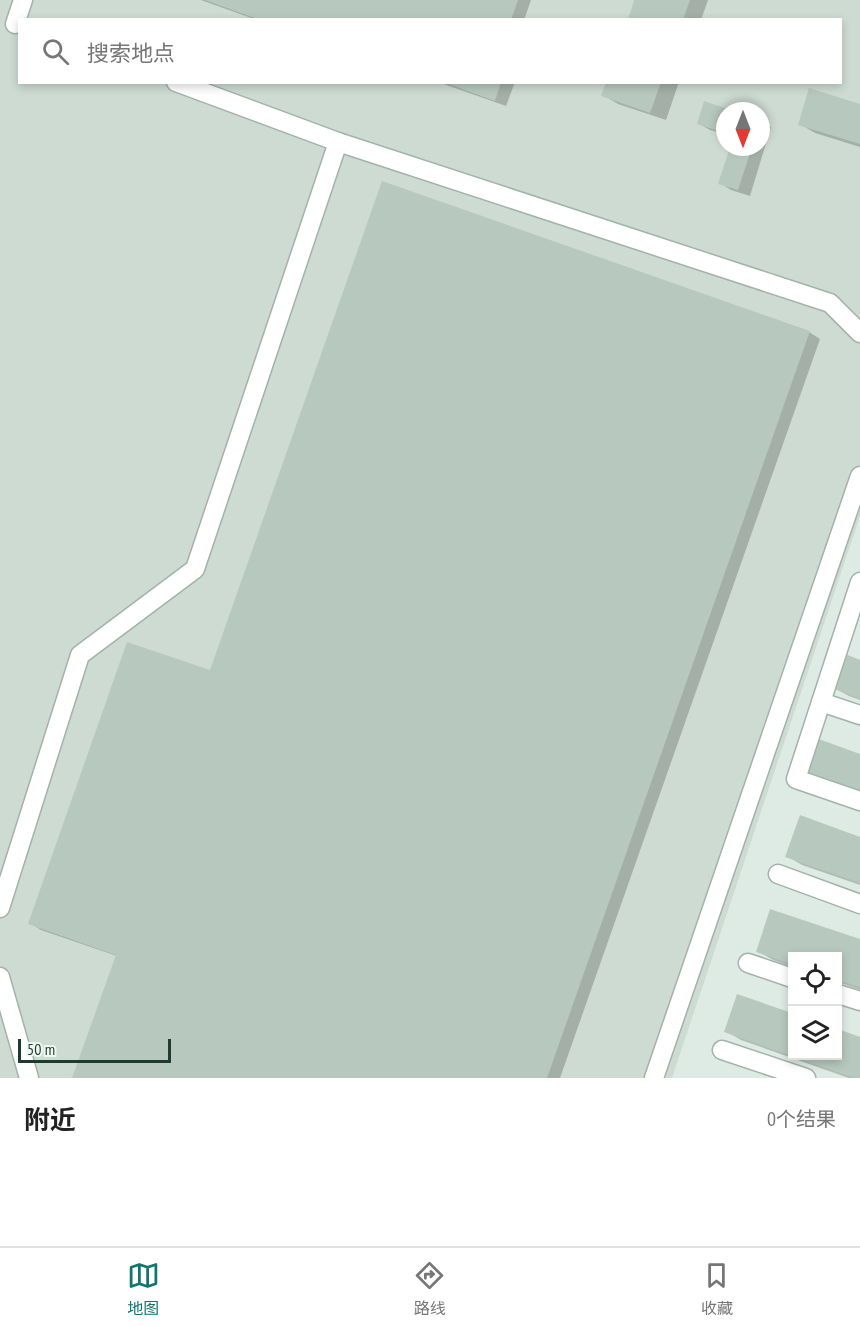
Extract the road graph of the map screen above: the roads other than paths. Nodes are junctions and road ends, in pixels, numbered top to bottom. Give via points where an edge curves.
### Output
1 (23, 0) edge
2 (12, 22) edge
3 (181, 84) edge
4 (338, 142) junction
5 (860, 333) edge
6 (860, 476) edge
7 (860, 582) edge
8 (855, 618) edge
9 (821, 702) junction
10 (860, 715) edge
11 (860, 801) edge
12 (778, 874) dead end
13 (860, 904) edge
14 (0, 908) edge
15 (748, 963) dead end
16 (0, 977) edge
17 (788, 977) edge
18 (842, 996) edge
19 (860, 1001) edge
20 (722, 1050) dead end
21 (29, 1078) edge
22 (654, 1078) edge
23 (806, 1078) edge

1 - 2 lane
3 - 4 lane
4 - 5 lane via 830,303
4 - 14 lane via 195,569 80,655
6 - 22 lane
7 - 8 lane
8 - 9 lane
9 - 10 lane
9 - 11 lane via 796,779
12 - 13 lane
15 - 17 lane
16 - 21 lane
18 - 19 lane
20 - 23 lane

